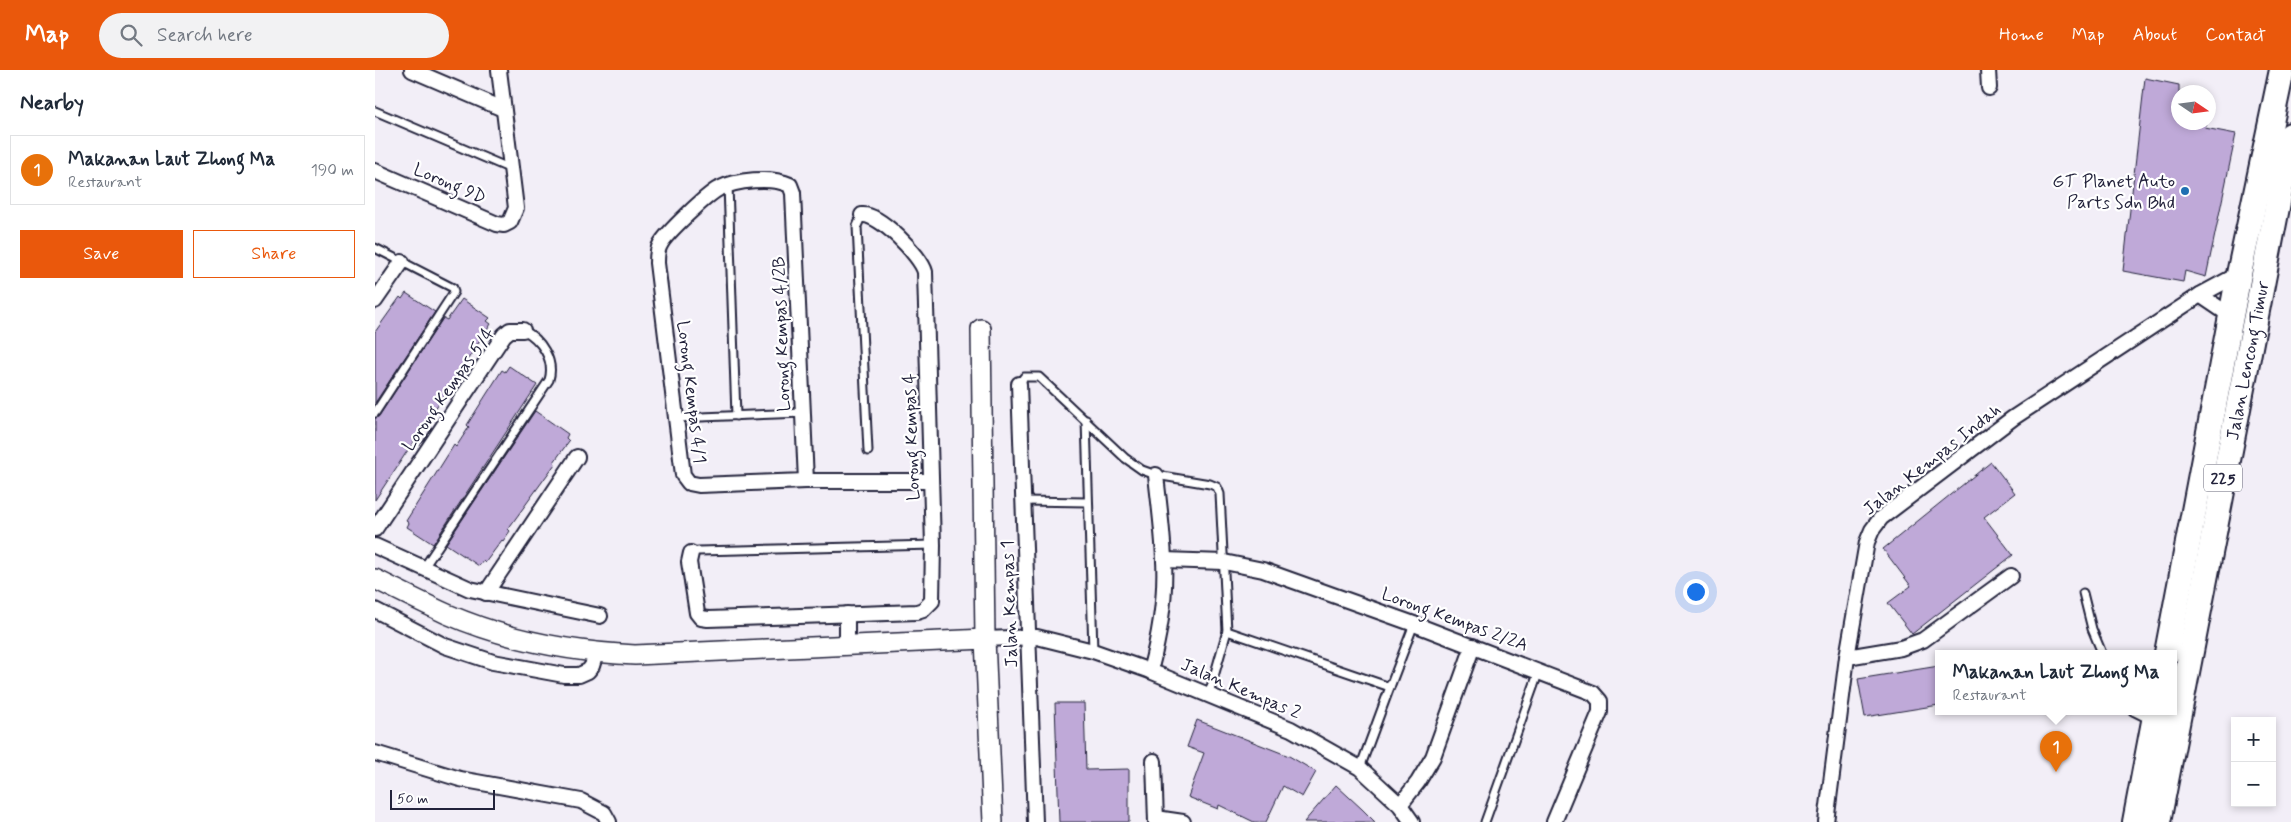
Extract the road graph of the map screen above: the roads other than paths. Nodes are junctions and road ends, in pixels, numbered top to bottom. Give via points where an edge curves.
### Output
1 (413, 70) edge
2 (499, 70) edge
3 (1988, 70) edge
4 (2282, 70) edge
5 (1989, 88) dead end
6 (503, 109) junction
7 (375, 111) edge
8 (2291, 135) edge
9 (2289, 159) edge
10 (511, 169) junction
11 (375, 171) edge
12 (728, 185) junction
13 (862, 215) joint
14 (375, 248) edge
15 (402, 262) junction
16 (2239, 274) junction
17 (2200, 295) junction
18 (375, 301) edge
19 (2231, 316) junction
20 (981, 329) dead end
21 (523, 330) joint
22 (1019, 384) joint
23 (375, 413) edge
24 (803, 413) junction
25 (736, 416) junction
26 (676, 418) junction
27 (1086, 420) junction
28 (868, 452) dead end
29 (577, 457) dead end
30 (1156, 476) junction
31 (931, 480) junction
32 (806, 481) junction
33 (1024, 501) junction
34 (1087, 502) junction
35 (375, 529) edge
36 (933, 545) junction
37 (375, 546) edge
38 (691, 553) joint
39 (1164, 560) junction
40 (1224, 562) junction
41 (423, 569) junction
42 (2011, 576) dead end
43 (375, 580) edge
44 (2083, 592) dead end
45 (487, 593) junction
46 (375, 610) edge
47 (847, 614) junction
48 (600, 616) dead end
49 (1414, 624) junction
50 (1227, 631) junction
51 (1029, 637) junction
52 (985, 639) junction
53 (847, 645) junction
54 (1473, 646) junction
55 (2101, 650) edge
56 (2168, 650) edge
57 (1093, 651) junction
58 (596, 654) junction
59 (1847, 657) junction
60 (1151, 671) junction
61 (1539, 671) junction
62 (1390, 687) junction
63 (1209, 694) junction
64 (2155, 716) edge
65 (375, 753) edge
66 (1154, 761) dead end
67 (1360, 768) junction
68 (1400, 805) junction
69 (1156, 820) edge
70 (609, 822) edge
71 (993, 822) edge
72 (1035, 822) edge
73 (1183, 822) edge
74 (1412, 822) edge
75 (1485, 822) edge
76 (1554, 822) edge
77 (1826, 822) edge
78 (2135, 822) edge
79 (2158, 822) edge

1 - 6 street
2 - 6 street
3 - 5 street
4 - 16 highway, Jalan Lencong Timur / 225
6 - 10 street
7 - 10 lane
8 - 9 highway, Jalan Lencong Timur / 225
9 - 79 highway, Jalan Lencong Timur / 225
10 - 11 street, Lorong 9D via 515,208 510,222 497,224
12 - 24 street, Lorong Kempas 4/2B via 779,182 789,186 793,193
12 - 25 lane
12 - 26 street, Lorong Kempas 4/1 via 713,192 659,246 657,264
13 - 28 lane via 857,226
13 - 31 street, Lorong Kempas 4 via 873,216 914,252 923,265
14 - 15 lane
15 - 18 street
15 - 23 lane via 453,288 454,292
16 - 17 street, Jalan Kempas Indah
16 - 19 highway, Jalan Lencong Timur / 225
17 - 19 street
17 - 59 street, Jalan Kempas Indah via 2013,418 1881,518 1867,542
19 - 56 highway, Jalan Lencong Timur / 225
20 - 52 street
21 - 35 street, Lorong Kempas 5/4 via 510,330 504,336
21 - 41 lane via 540,342 551,363 549,380
22 - 27 lane via 1024,377 1039,377
22 - 33 street, Jalan Kempas 1
24 - 25 lane
24 - 32 street, Lorong Kempas 4/2B
25 - 26 lane
26 - 32 street, Lorong Kempas 4/1 via 683,475 689,483
27 - 30 lane via 1125,458
27 - 34 lane
29 - 45 street
30 - 39 street
30 - 40 lane via 1210,484 1217,488
31 - 32 street, Lorong Kempas 4/1
31 - 36 street, Lorong Kempas 4
33 - 34 lane
33 - 51 street, Jalan Kempas 1
34 - 57 lane
36 - 38 lane
36 - 47 street, Lorong Kempas 4 via 933,596 923,610
37 - 41 street
38 - 47 street, Lorong Kempas 4 via 689,562 697,613 701,618
39 - 40 street, Lorong Kempas 2/2A
39 - 60 street via 1162,615
40 - 49 street, Lorong Kempas 2/2A via 1263,570
40 - 50 lane
41 - 45 street
42 - 59 street via 1913,645
43 - 58 street via 448,614 492,630
44 - 55 lane
45 - 48 street
46 - 58 street via 445,646 493,662 579,675 588,671
47 - 53 street
49 - 54 street, Lorong Kempas 2/2A
49 - 62 lane
50 - 62 lane
50 - 63 lane
51 - 52 street, Jalan Kempas 2
51 - 57 street, Jalan Kempas 2 via 1052,639
51 - 72 street, Jalan Kempas 1
52 - 53 street
52 - 71 street
53 - 58 street
54 - 61 street, Lorong Kempas 2/2A
54 - 68 street via 1433,757 1419,782
57 - 60 street, Jalan Kempas 2
59 - 77 street, Jalan Kempas Indah
60 - 63 street, Jalan Kempas 2
61 - 75 lane
61 - 76 street, Lorong Kempas 2/2A via 1593,692 1600,701 1600,712
62 - 67 lane
63 - 67 street, Jalan Kempas 2 via 1291,729
64 - 78 highway
65 - 70 street via 460,779 581,801 604,814
66 - 69 street
67 - 68 street, Jalan Kempas 2
68 - 74 street, Jalan Kempas 2
69 - 73 street

